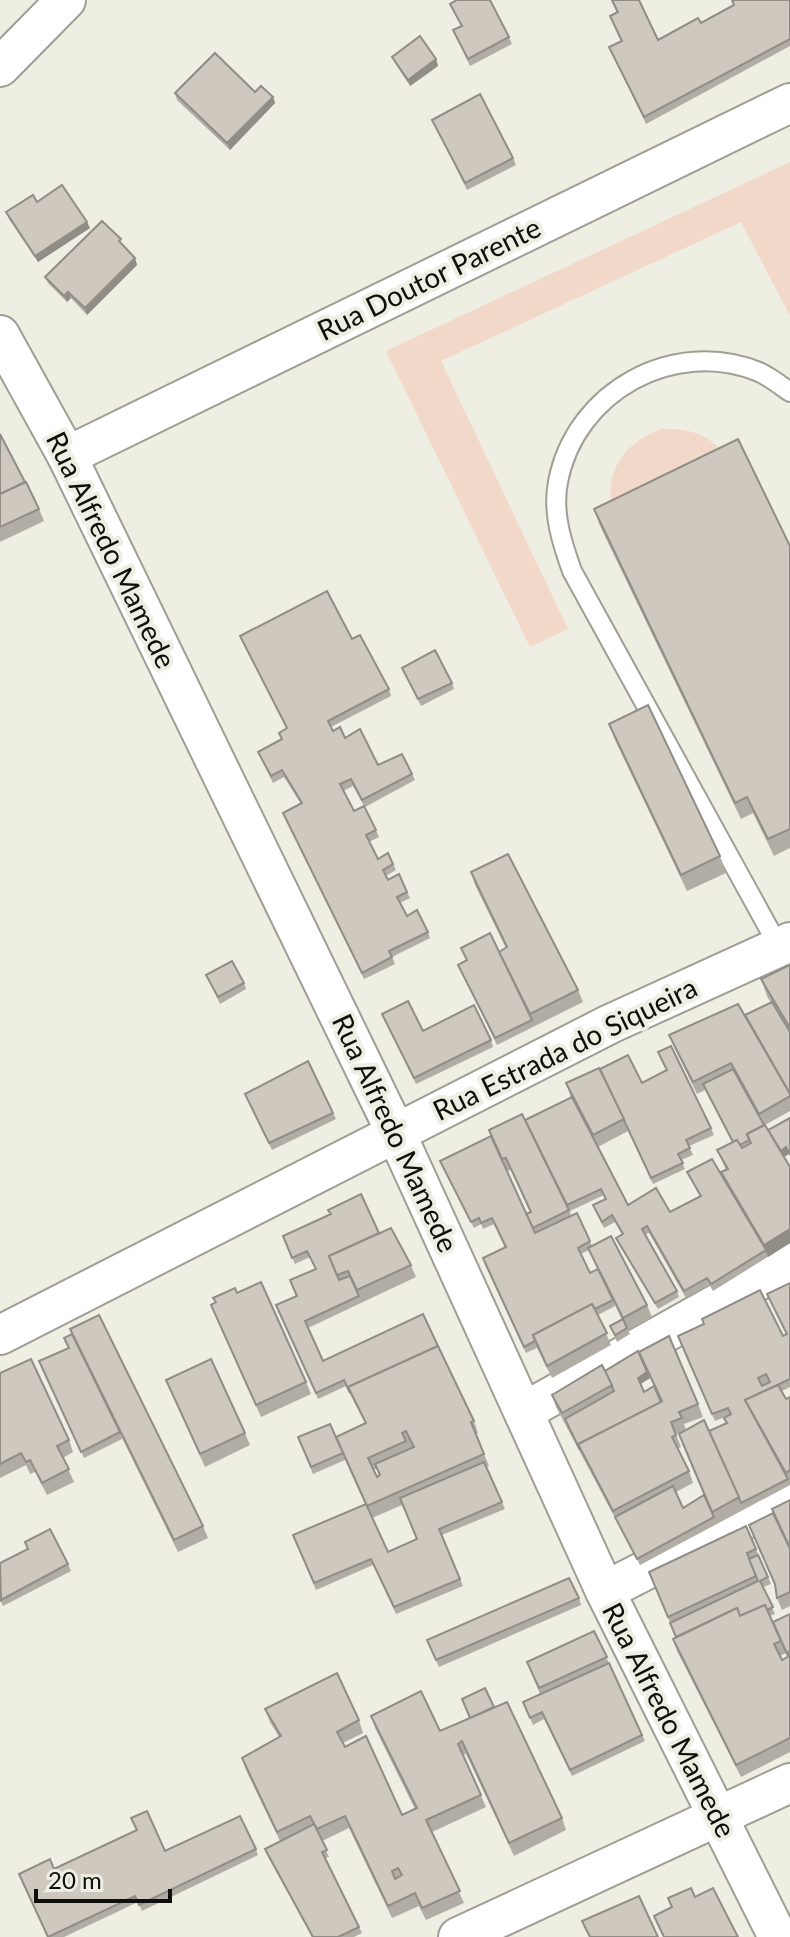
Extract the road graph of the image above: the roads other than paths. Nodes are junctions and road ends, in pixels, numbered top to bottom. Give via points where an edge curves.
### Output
1 (66, 0) edge
2 (0, 67) edge
3 (790, 103) edge
4 (0, 335) edge
5 (790, 392) edge
6 (67, 456) junction
7 (784, 944) edge
8 (395, 1131) junction
9 (790, 1263) edge
10 (0, 1335) edge
11 (525, 1411) junction
12 (790, 1496) edge
13 (605, 1591) junction
14 (790, 1783) edge
15 (718, 1818) junction
16 (458, 1937) edge
17 (778, 1937) edge

1 - 2 street
3 - 6 street, Rua Doutor Parente
4 - 6 street, Rua Alfredo Mamede
5 - 7 lane via 760,373 720,362 678,362 631,378 595,407 570,443 558,484 558,530 572,571
6 - 8 street, Rua Alfredo Mamede
7 - 8 street, Rua Estrada do Siqueira
8 - 10 street, Rua Estrada do Siqueira
8 - 11 street, Rua Alfredo Mamede
9 - 11 street
11 - 13 street, Rua Alfredo Mamede
12 - 13 street
13 - 15 street, Rua Alfredo Mamede
14 - 15 street
15 - 16 street
15 - 17 street, Rua Alfredo Mamede

